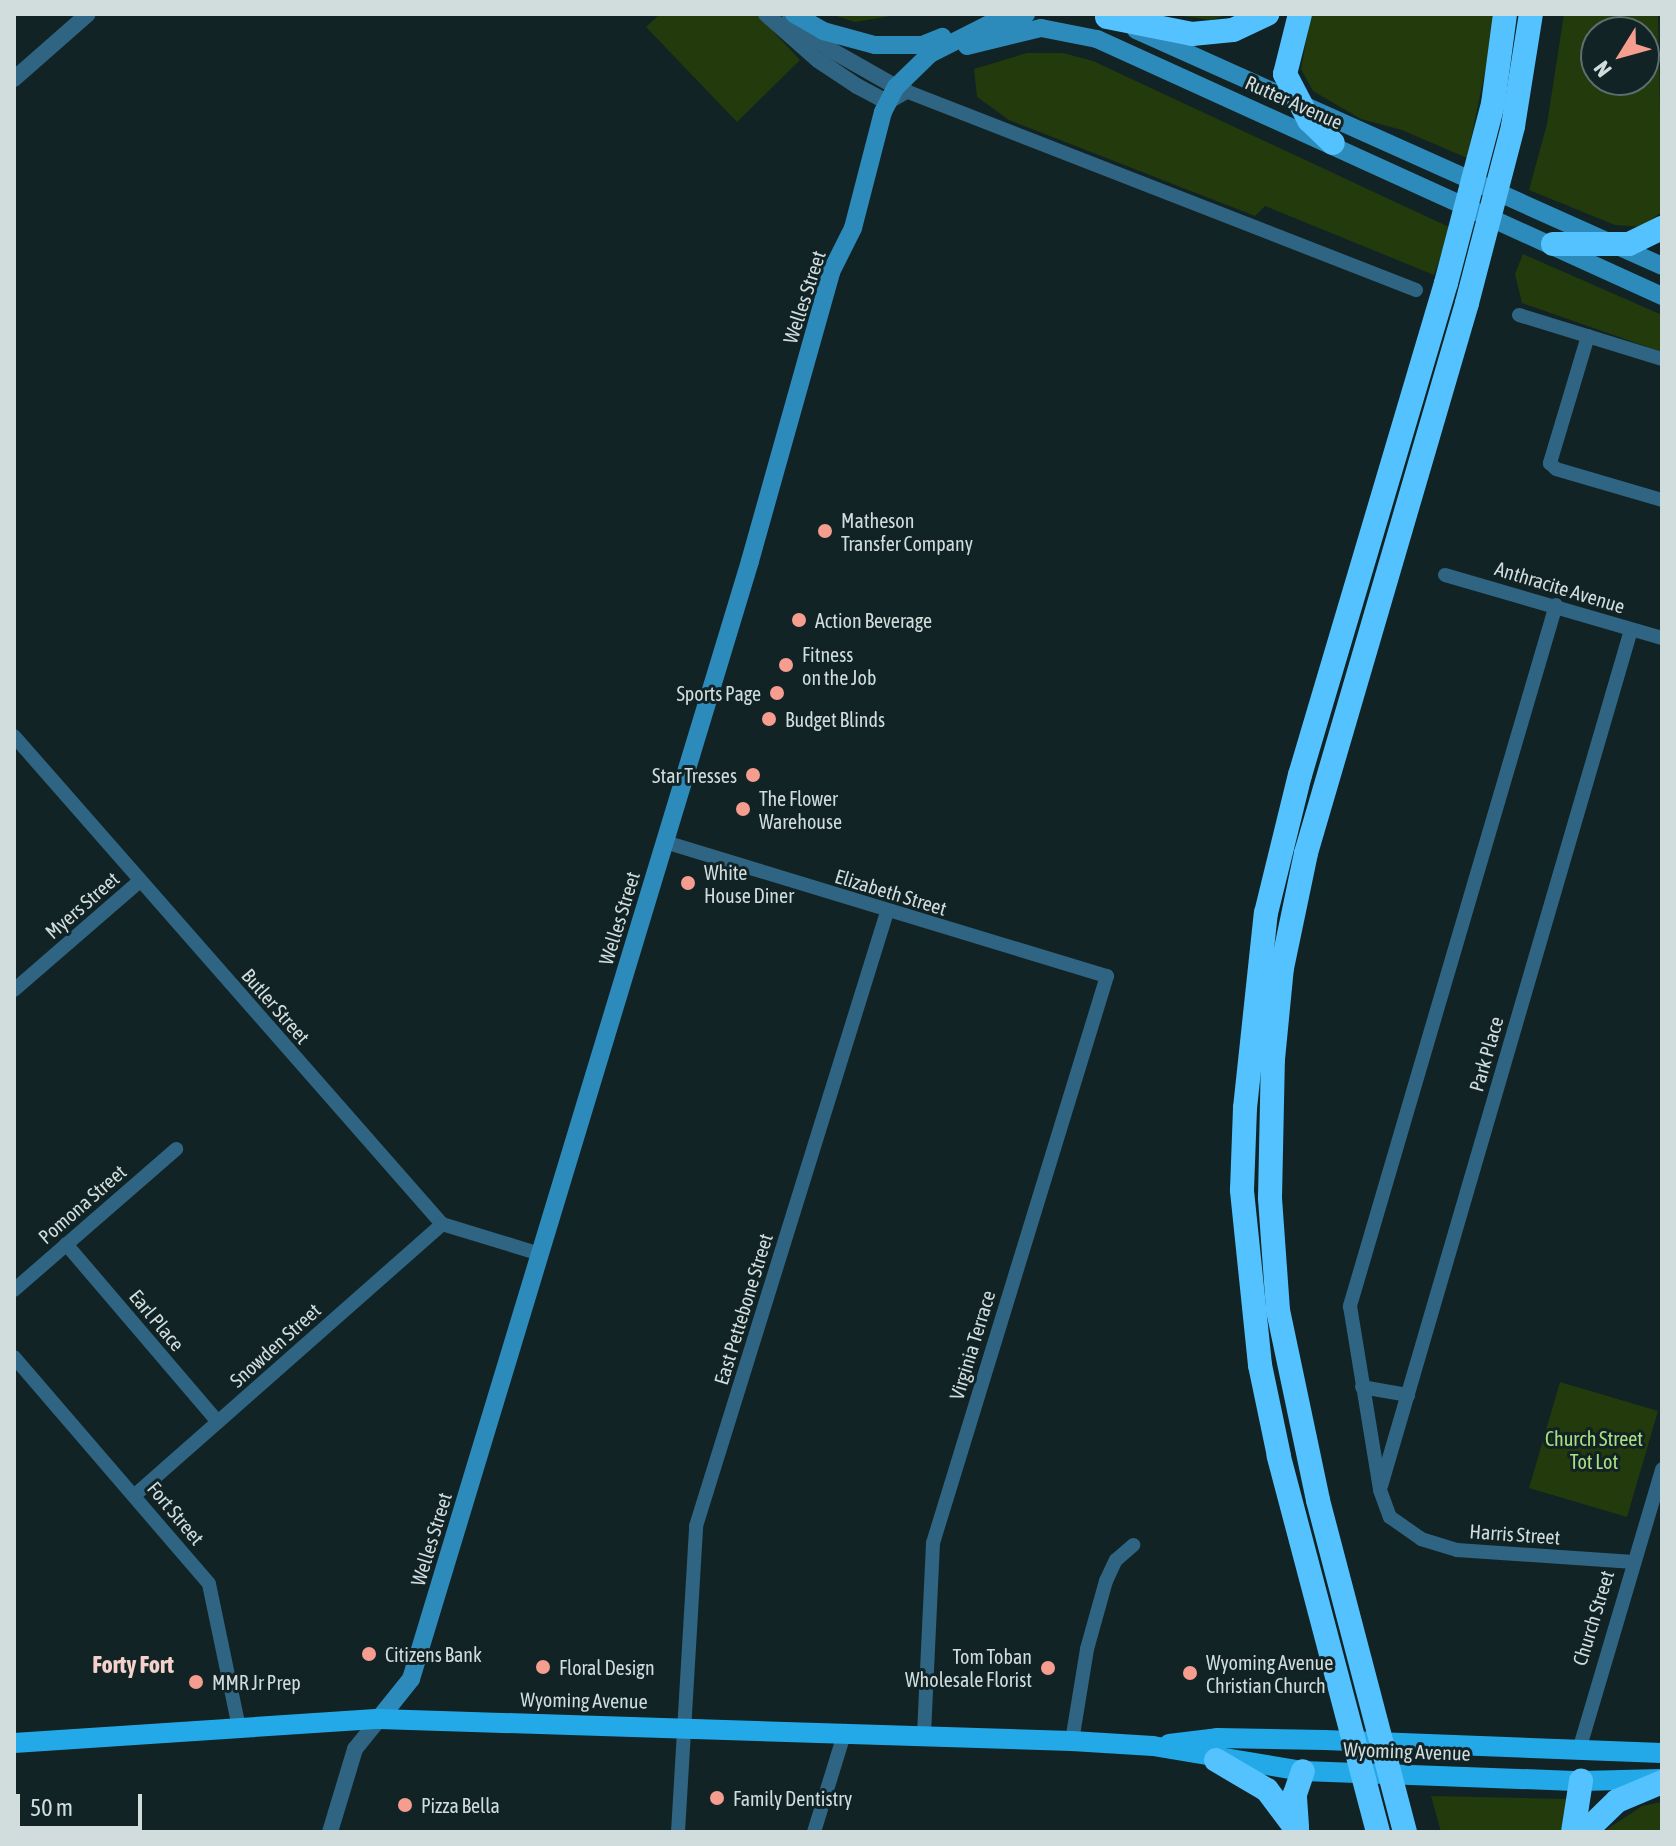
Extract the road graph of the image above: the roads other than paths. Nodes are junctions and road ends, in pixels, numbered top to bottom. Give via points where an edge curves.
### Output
1 (88, 14) edge
2 (766, 14) edge
3 (786, 14) edge
4 (794, 14) edge
5 (1026, 14) edge
6 (1267, 14) edge
7 (1300, 14) edge
8 (1505, 14) edge
9 (1531, 14) edge
10 (1102, 15) edge
11 (991, 23) junction
12 (14, 79) edge
13 (896, 93) junction
14 (1297, 102) junction
15 (1333, 143) junction
16 (1662, 228) edge
17 (1553, 244) junction
18 (1615, 245) junction
19 (1662, 266) edge
20 (1416, 290) dead end
21 (1662, 296) edge
22 (1519, 315) dead end
23 (1588, 336) junction
24 (1662, 359) edge
25 (1662, 500) edge
26 (1445, 575) dead end
27 (1556, 605) junction
28 (1631, 630) junction
29 (1662, 638) edge
30 (14, 736) edge
31 (665, 842) junction
32 (140, 881) junction
33 (887, 912) junction
34 (1107, 976) joint
35 (14, 990) edge
36 (176, 1149) dead end
37 (442, 1224) junction
38 (66, 1244) junction
39 (540, 1254) junction
40 (14, 1290) edge
41 (14, 1357) edge
42 (1362, 1387) junction
43 (1408, 1395) junction
44 (218, 1422) junction
45 (1662, 1469) edge
46 (1380, 1490) junction
47 (135, 1495) junction
48 (1133, 1545) dead end
49 (1634, 1562) junction
50 (379, 1719) junction
51 (686, 1726) junction
52 (239, 1728) junction
53 (845, 1731) junction
54 (924, 1735) junction
55 (1324, 1740) junction
56 (1072, 1741) junction
57 (14, 1743) edge
58 (1153, 1746) junction
59 (1579, 1750) junction
60 (1662, 1753) edge
61 (1216, 1760) junction
62 (1303, 1771) junction
63 (1662, 1780) edge
64 (1581, 1781) junction
65 (1298, 1831) edge
66 (330, 1832) edge
67 (678, 1832) edge
68 (814, 1832) edge
69 (1378, 1832) edge
70 (1405, 1832) edge
71 (1573, 1832) edge
72 (1585, 1832) edge

1 - 12 street
2 - 13 street via 818,60
3 - 13 street
4 - 11 main road via 836,36 895,47 922,45
5 - 11 main road
6 - 10 highway via 1233,30 1192,34
7 - 14 highway via 1285,74
8 - 69 highway via 1493,104 1446,283 1300,775 1266,913 1254,1007 1242,1190 1249,1286 1279,1456
9 - 70 highway via 1513,126 1467,303 1336,742 1282,968 1270,1198 1278,1310 1294,1399
10 - 14 main road, Rutter Avenue
11 - 13 main road via 930,54
13 - 15 main road, Rutter Avenue via 974,43 1018,30 1056,28 1097,39
13 - 20 street
13 - 31 main road, Welles Street via 853,228 831,272
14 - 15 highway
14 - 18 main road, Rutter Avenue
15 - 17 main road, Rutter Avenue
16 - 18 highway via 1645,240
17 - 18 highway
17 - 21 main road, Rutter Avenue
18 - 19 main road, Rutter Avenue
22 - 23 street
23 - 24 street
23 - 25 street via 1550,463
26 - 27 street, Anthracite Avenue
27 - 28 street, Anthracite Avenue
27 - 42 street, Harris Street via 1350,1306
28 - 29 street, Anthracite Avenue
28 - 43 street, Park Place
30 - 32 street, Butler Street
31 - 33 street, Elizabeth Street
31 - 39 main road, Welles Street
32 - 35 street, Myers Street
32 - 37 street, Butler Street
33 - 34 street, Elizabeth Street
33 - 51 street, East Pettebone Street via 696,1526
34 - 54 street, Virginia Terrace via 937,1526
36 - 38 street, Pomona Street
37 - 39 street
37 - 44 street, Snowden Street
38 - 40 street, Pomona Street
38 - 44 street, Earl Place
39 - 50 main road, Welles Street via 411,1679
41 - 47 street, Fort Street
42 - 43 street
42 - 46 street, Harris Street
43 - 46 street, Park Place
44 - 47 street, Snowden Street
45 - 49 street, Church Street
46 - 49 street, Harris Street via 1390,1517 1421,1539 1457,1550
47 - 52 street, Fort Street via 209,1584
48 - 56 street via 1116,1560 1106,1581 1087,1649
49 - 59 street, Church Street
50 - 51 main road, Wyoming Avenue
50 - 52 main road, Wyoming Avenue
50 - 66 street via 355,1749
51 - 53 main road, Wyoming Avenue
51 - 67 street, East Pettebone Street
52 - 57 main road, Wyoming Avenue
53 - 54 main road, Wyoming Avenue
53 - 68 street
54 - 56 main road, Wyoming Avenue
55 - 58 main road, Wyoming Avenue via 1217,1738
55 - 59 main road, Wyoming Avenue
55 - 62 main road
56 - 58 main road, Wyoming Avenue
58 - 61 main road, Wyoming Avenue
59 - 60 main road, Wyoming Avenue
59 - 64 main road, Church Street
61 - 62 main road, Wyoming Avenue
61 - 65 highway via 1267,1790
62 - 64 main road, Wyoming Avenue
62 - 65 highway via 1295,1794
63 - 64 main road, Wyoming Avenue
63 - 72 highway via 1617,1801
64 - 71 highway

